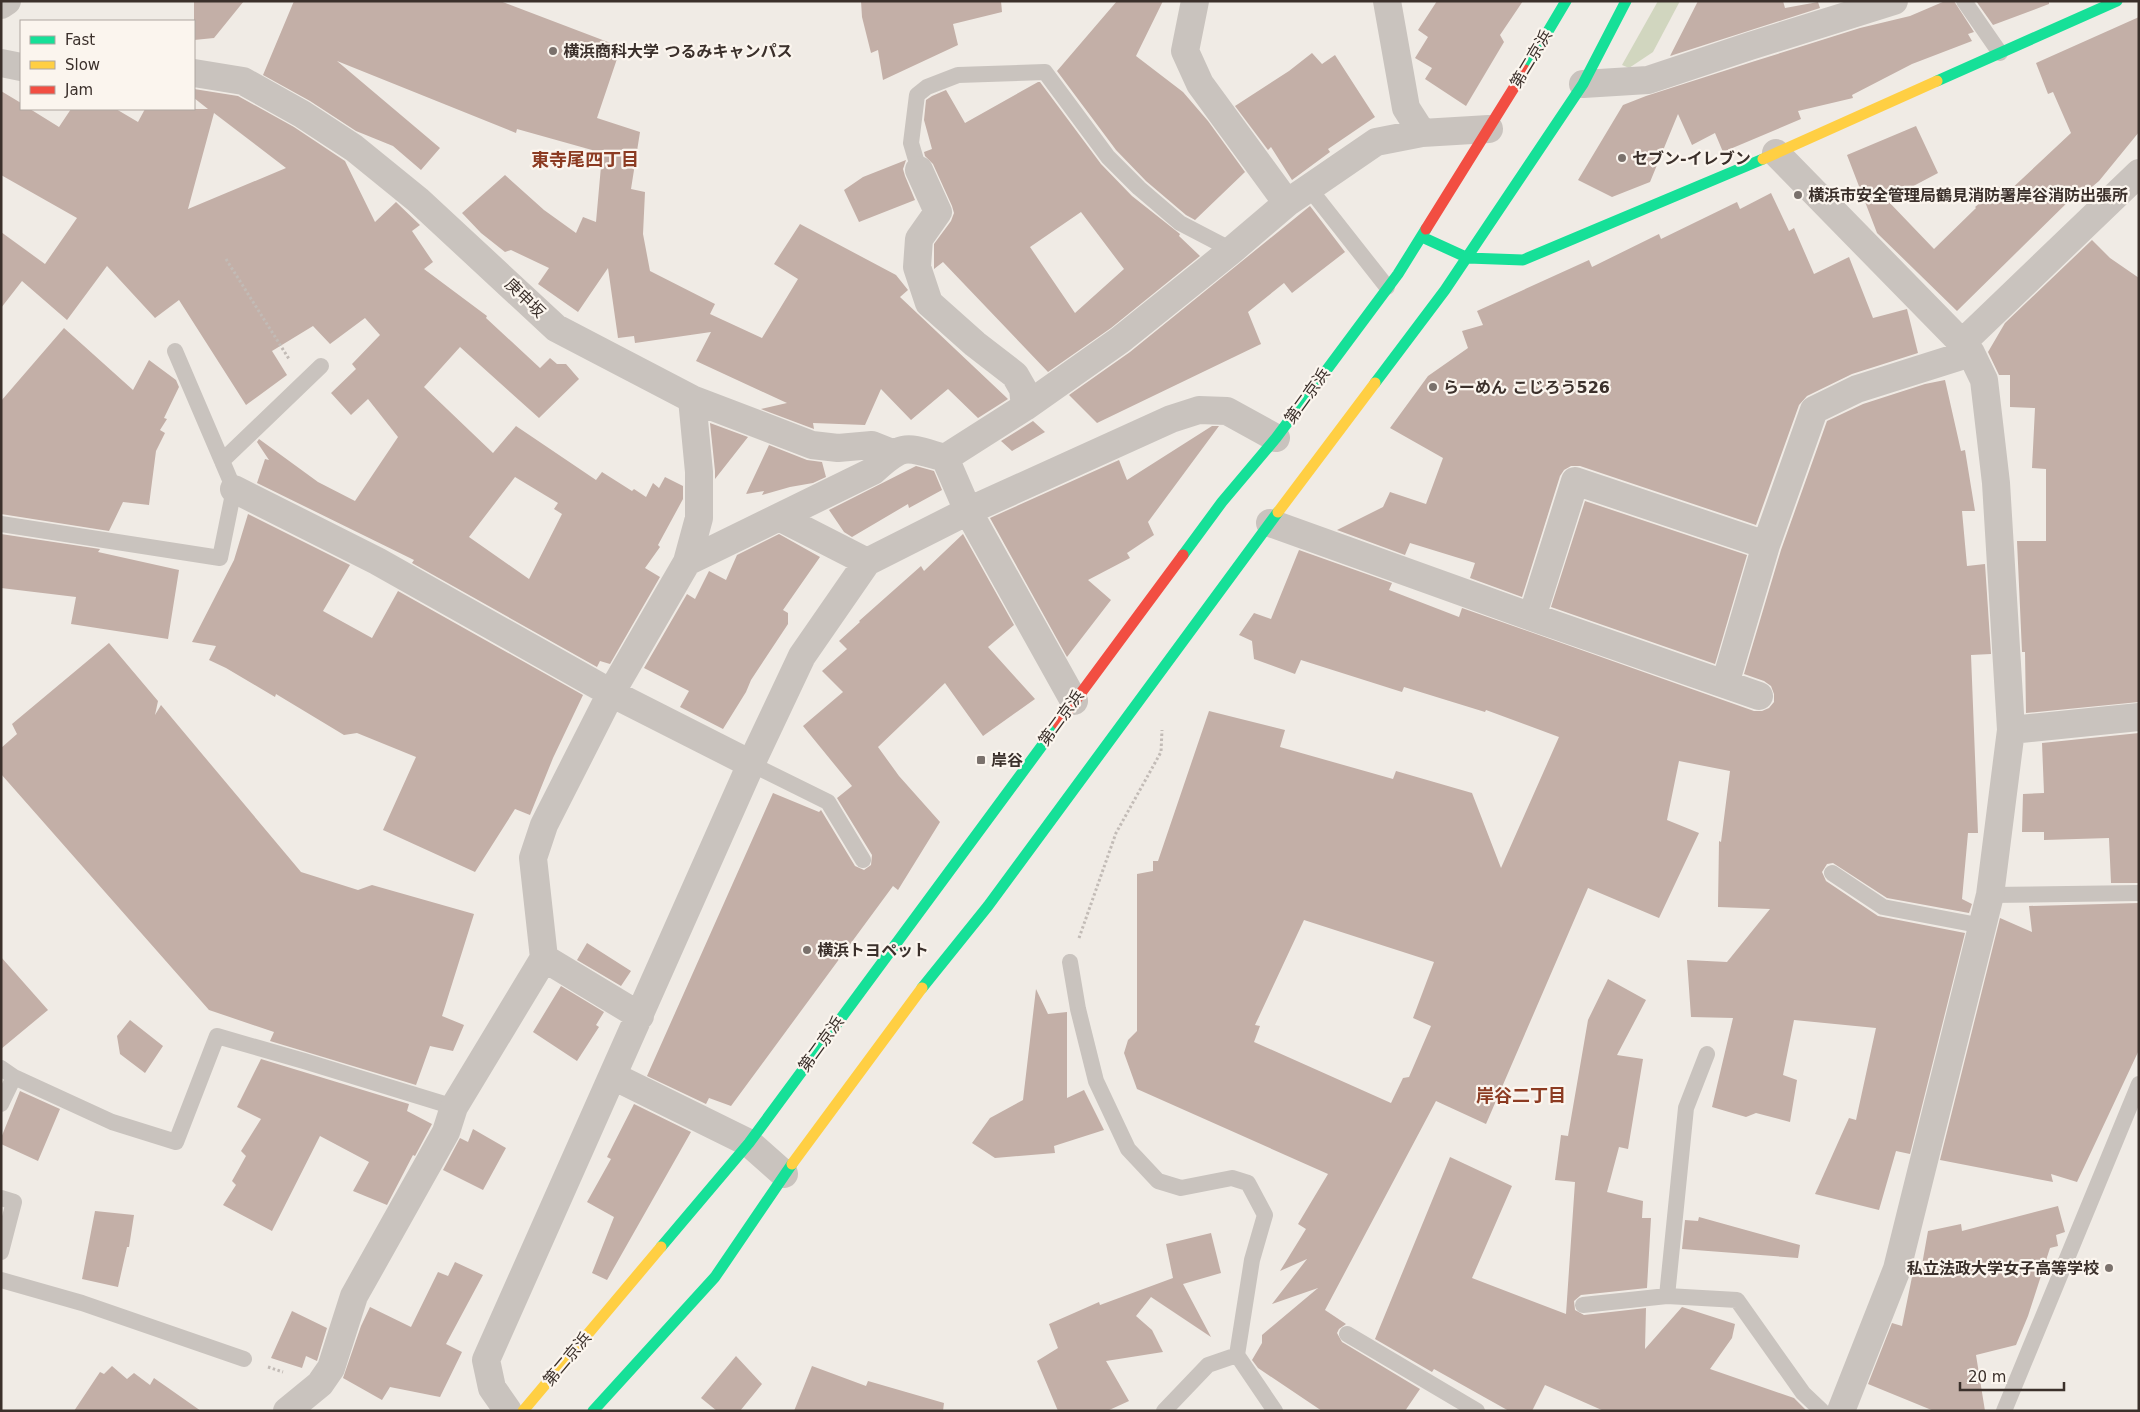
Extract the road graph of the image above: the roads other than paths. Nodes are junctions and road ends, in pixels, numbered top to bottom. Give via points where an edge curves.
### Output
1 (7, 1) edge
2 (1195, 1) edge
3 (1387, 1) edge
4 (1566, 1) edge
5 (1626, 1) edge
6 (1894, 1) edge
7 (1964, 1) edge
8 (2117, 1) edge
9 (1, 6) edge
10 (2000, 53) junction
11 (1, 63) edge
12 (20, 67) edge
13 (195, 73) edge
14 (1583, 84) junction
15 (1490, 129) junction
16 (1422, 133) junction
17 (1776, 153) junction
18 (919, 170) joint
19 (2139, 173) edge
20 (1309, 188) junction
21 (1287, 203) junction
22 (1422, 237) junction
23 (1232, 250) junction
24 (1468, 258) junction
25 (1387, 287) junction
26 (1967, 348) junction
27 (175, 351) dead end
28 (321, 366) dead end
29 (692, 399) junction
30 (1025, 407) junction
31 (1276, 438) junction
32 (892, 454) junction
33 (945, 458) junction
34 (222, 461) junction
35 (234, 489) junction
36 (968, 510) junction
37 (779, 518) junction
38 (1270, 523) junction
39 (1, 524) edge
40 (1766, 545) junction
41 (687, 562) junction
42 (867, 562) junction
43 (1532, 617) junction
44 (1725, 684) junction
45 (611, 693) junction
46 (1759, 696) dead end
47 (1074, 701) junction
48 (2139, 717) edge
49 (2011, 730) junction
50 (752, 764) junction
51 (863, 860) dead end
52 (1832, 873) dead end
53 (2139, 893) edge
54 (1990, 895) junction
55 (1983, 926) junction
56 (544, 958) junction
57 (1070, 962) road end
58 (640, 1016) junction
59 (1707, 1054) dead end
60 (8, 1073) edge
61 (613, 1076) junction
62 (2139, 1084) edge
63 (1, 1104) edge
64 (454, 1107) junction
65 (749, 1143) junction
66 (784, 1174) junction
67 (1, 1198) edge
68 (1, 1252) edge
69 (1, 1280) edge
70 (1667, 1296) junction
71 (1583, 1304) dead end
72 (1347, 1334) dead end
73 (1237, 1355) junction
74 (244, 1359) road end
75 (287, 1411) edge
76 (508, 1411) edge
77 (523, 1411) edge
78 (593, 1411) edge
79 (1164, 1411) edge
80 (1275, 1411) edge
81 (1477, 1411) edge
82 (1822, 1411) edge
83 (1841, 1411) edge
84 (2004, 1411) edge

1 - 9 street
2 - 21 street via 1185,51 1200,84
3 - 16 street via 1406,108
4 - 15 main road, 第二京浜
5 - 14 main road
6 - 14 street via 1648,80
7 - 10 lane
8 - 10 main road
10 - 17 main road
11 - 12 street
13 - 29 street, 庚申坂 via 243,81 354,148 418,200 556,328
14 - 24 main road
15 - 16 street
15 - 22 main road, 第二京浜
16 - 20 street via 1376,142
17 - 24 main road via 1523,260
17 - 26 street
18 - 23 lane via 911,143 916,95 958,75 1045,72 1108,157 1139,188 1180,223
18 - 30 street via 938,212 919,239 916,267 929,303 1015,375 1023,389
19 - 26 street
20 - 21 street
20 - 25 lane
21 - 23 street
22 - 24 main road
22 - 25 main road, 第二京浜
23 - 30 street via 1120,340
24 - 38 main road
25 - 31 main road, 第二京浜
26 - 40 street via 1857,389 1814,410
26 - 49 street via 1984,380 1996,483
27 - 34 lane
28 - 34 lane
29 - 32 street, 庚申坂 via 812,445 838,448 872,445
29 - 41 street via 699,472 699,518
30 - 33 street
31 - 36 street via 1227,411 1200,410 1171,419
31 - 47 main road, 第二京浜 via 1222,502
32 - 33 street via 910,448
32 - 37 street via 873,471
33 - 36 street
34 - 35 lane
35 - 39 lane via 220,558
35 - 45 street via 377,561
36 - 42 street
36 - 47 street
37 - 41 street
37 - 42 street
38 - 43 street
38 - 66 main road via 988,906 919,991
40 - 43 street via 1575,481
40 - 44 street
41 - 45 street
42 - 50 street via 802,656
43 - 44 street
44 - 46 street
45 - 50 street
45 - 56 street via 544,825 533,858
47 - 65 main road, 第二京浜
48 - 49 street
49 - 54 street
50 - 51 lane via 828,802
50 - 58 street
52 - 55 lane via 1883,907
53 - 54 lane
54 - 55 street
55 - 83 street via 1897,1269
56 - 58 street
56 - 64 street
57 - 73 lane via 1096,1081 1128,1149 1158,1180 1181,1188 1232,1178 1248,1184 1264,1215 1252,1260
58 - 61 street
59 - 70 lane via 1686,1108
60 - 63 lane
60 - 64 lane via 112,1122 176,1142 217,1036
61 - 65 street
61 - 76 street via 486,1360 492,1388
62 - 84 lane
64 - 75 street via 446,1132 354,1296 331,1368
65 - 66 street
65 - 77 main road, 第二京浜
66 - 78 main road via 715,1277
67 - 68 lane via 14,1202
69 - 74 lane via 82,1303
70 - 71 lane
70 - 82 lane via 1737,1300 1803,1393
72 - 81 lane
73 - 79 lane via 1208,1365
73 - 80 lane

